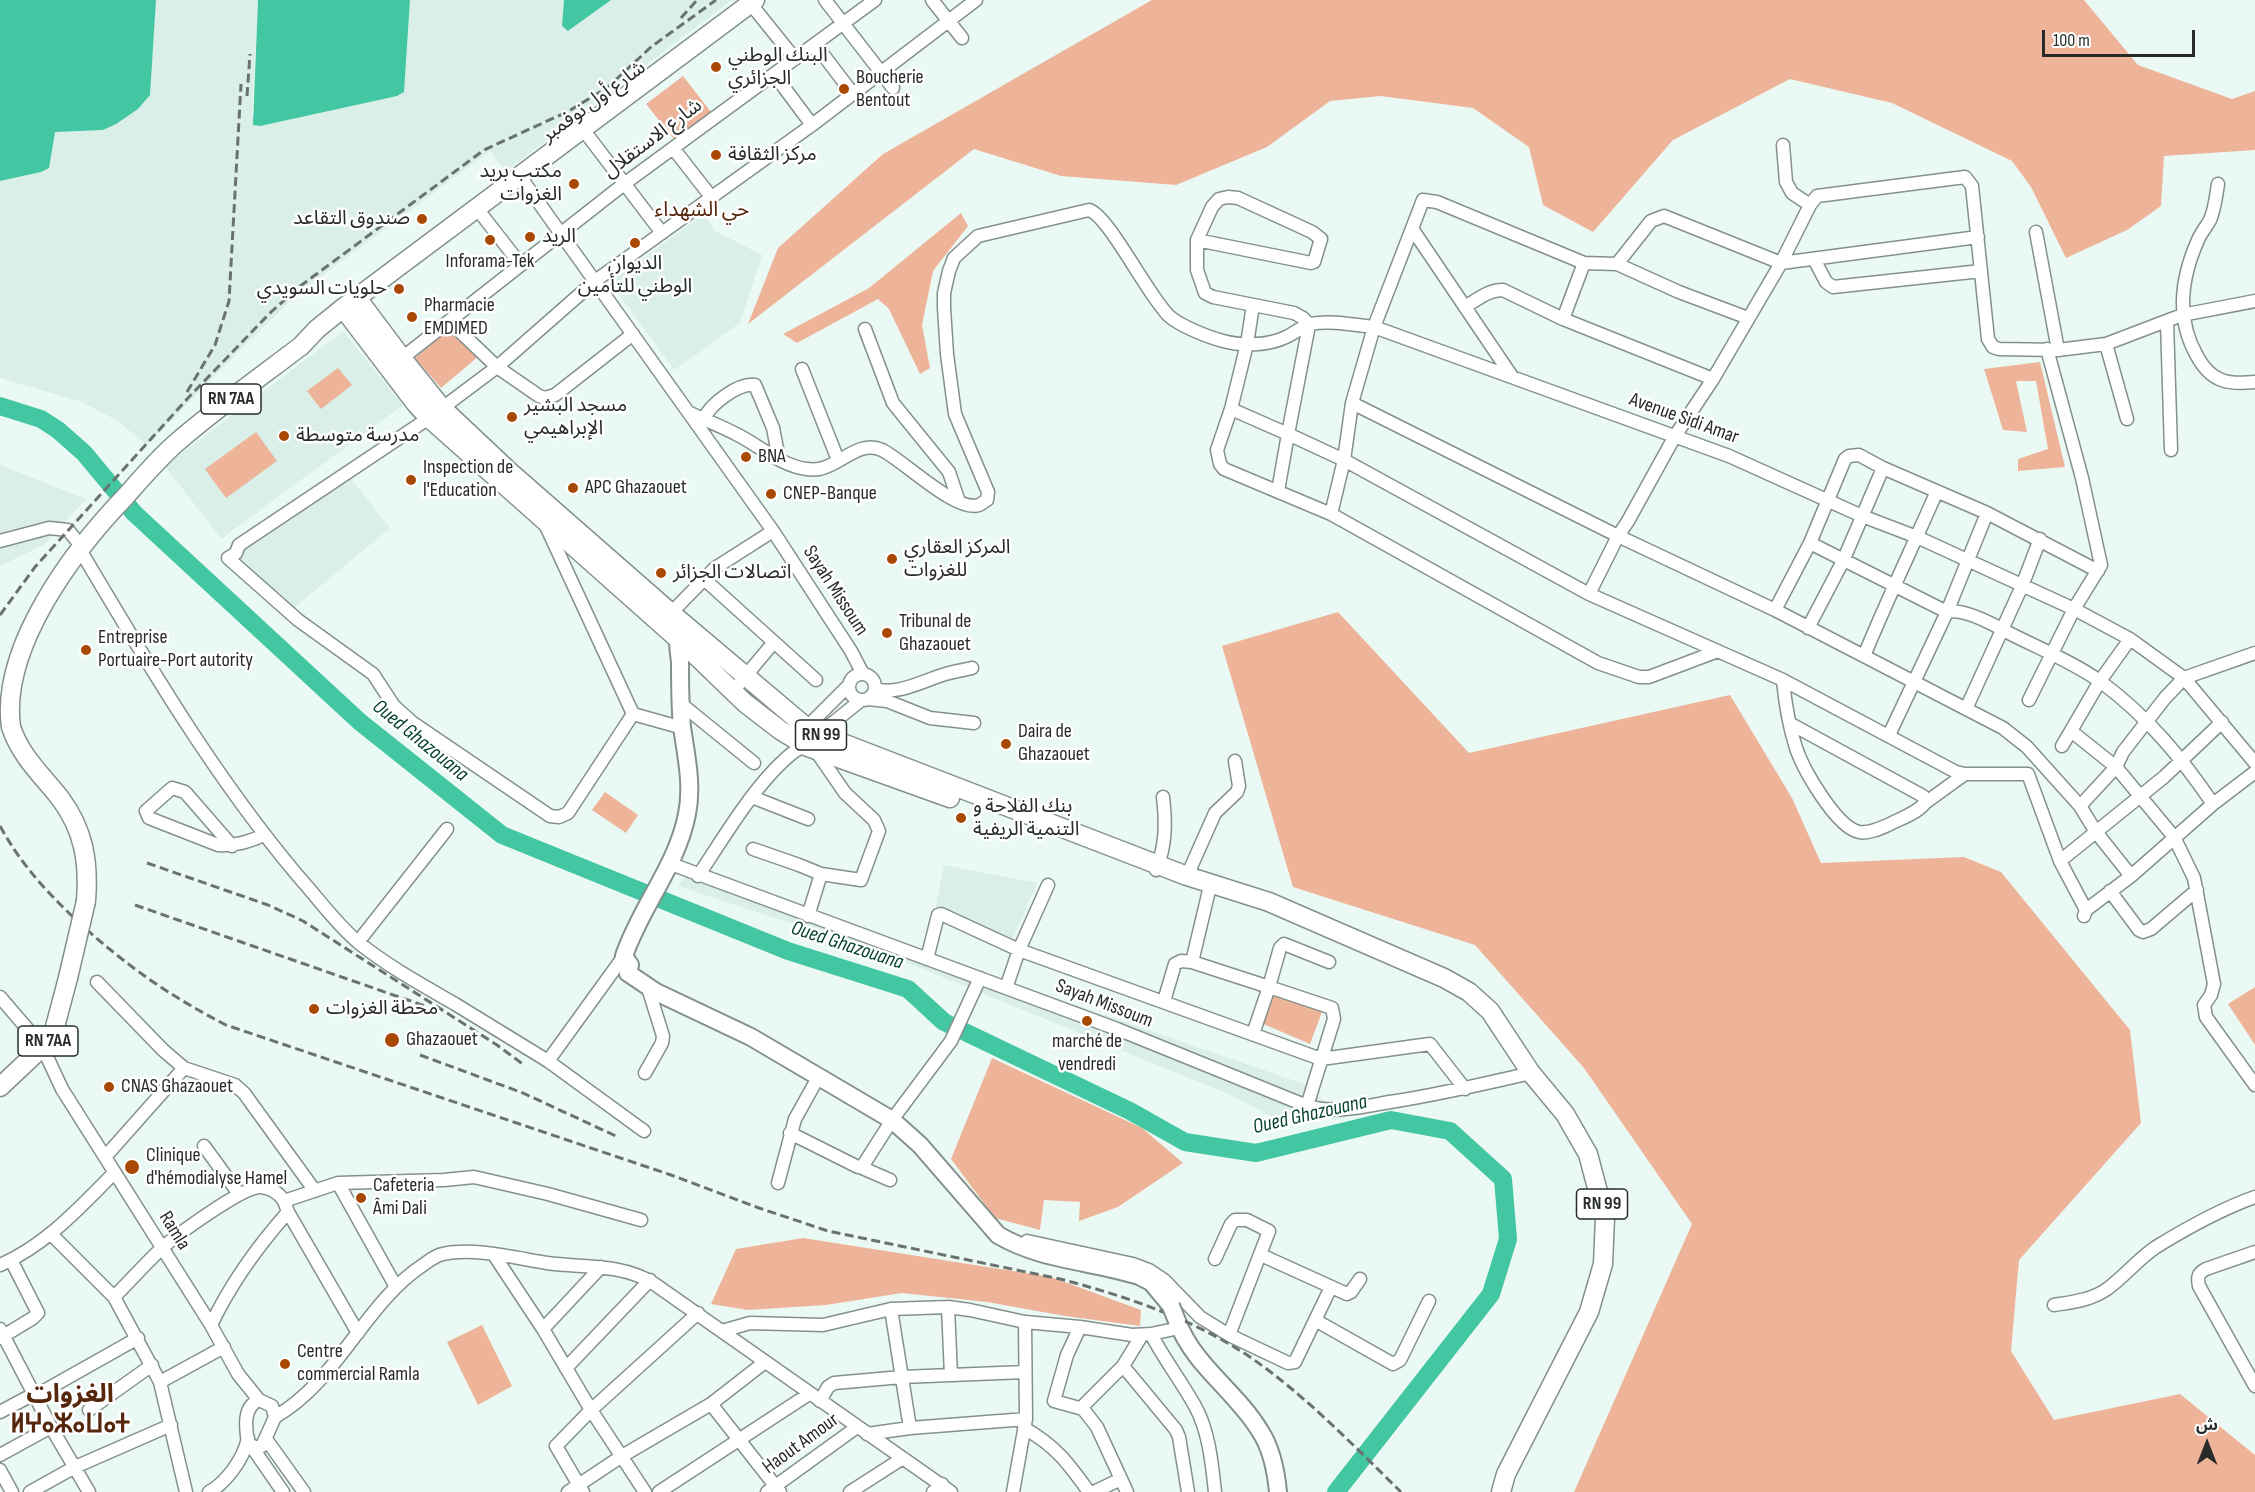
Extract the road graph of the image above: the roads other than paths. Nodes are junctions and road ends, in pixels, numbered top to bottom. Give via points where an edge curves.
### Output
1 (825, 0) edge
2 (875, 0) edge
3 (932, 0) edge
4 (976, 0) edge
5 (757, 3) edge
6 (948, 21) junction
7 (843, 24) junction
8 (962, 38) dead end
9 (815, 44) junction
10 (795, 59) junction
11 (882, 73) junction
12 (774, 74) junction
13 (893, 88) dead end
14 (853, 94) junction
15 (812, 125) junction
16 (585, 131) junction
17 (1783, 145) dead end
18 (673, 148) junction
19 (522, 178) junction
20 (624, 184) junction
21 (2218, 184) dead end
22 (712, 198) junction
23 (1810, 205) junction
24 (482, 215) junction
25 (1413, 230) junction
26 (2036, 232) dead end
27 (662, 234) junction
28 (560, 235) junction
29 (1978, 237) junction
30 (1197, 240) junction
31 (1814, 259) junction
32 (1584, 263) junction
33 (1780, 263) junction
34 (1617, 264) junction
35 (521, 265) junction
36 (1982, 271) junction
37 (596, 281) junction
38 (2255, 301) edge
39 (1253, 305) junction
40 (1465, 307) junction
41 (353, 308) junction
42 (2182, 315) junction
43 (1748, 318) junction
44 (1563, 319) junction
45 (450, 322) junction
46 (2167, 322) junction
47 (1309, 325) junction
48 (1374, 327) junction
49 (865, 329) dead end
50 (633, 334) junction
51 (1247, 344) junction
52 (2106, 344) junction
53 (2052, 349) junction
54 (395, 363) junction
55 (497, 367) junction
56 (802, 369) dead end
57 (1511, 375) junction
58 (1713, 379) junction
59 (2255, 382) edge
60 (1352, 403) junction
61 (1231, 409) junction
62 (436, 413) junction
63 (690, 413) junction
64 (704, 419) junction
65 (2127, 419) dead end
66 (1288, 434) junction
67 (1675, 436) junction
68 (2171, 450) dead end
69 (779, 459) junction
70 (838, 460) junction
71 (1344, 460) junction
72 (1883, 468) junction
73 (1278, 491) junction
74 (1936, 491) junction
75 (1828, 500) junction
76 (959, 502) junction
77 (1988, 513) junction
78 (1331, 514) junction
79 (1862, 516) junction
80 (543, 519) junction
81 (773, 531) junction
82 (1618, 536) junction
83 (1917, 537) junction
84 (2040, 539) junction
85 (0, 541) edge
86 (1810, 543) junction
87 (80, 547) junction
88 (1968, 560) junction
89 (1843, 561) junction
90 (2098, 571) junction
91 (704, 579) junction
92 (1893, 586) junction
93 (2022, 586) junction
94 (1589, 594) junction
95 (2074, 609) junction
96 (1774, 610) junction
97 (1947, 612) junction
98 (1808, 628) junction
99 (2002, 629) junction
100 (682, 636) junction
101 (2130, 639) junction
102 (774, 642) junction
103 (1719, 651) junction
104 (2255, 653) edge
105 (2052, 654) junction
106 (1864, 656) junction
107 (972, 668) dead end
108 (863, 674) junction
109 (746, 677) junction
110 (2184, 678) junction
111 (816, 680) dead end
112 (1783, 680) junction
113 (2100, 681) junction
114 (1915, 682) junction
115 (848, 686) junction
116 (733, 691) junction
117 (868, 696) junction
118 (2029, 700) dead end
119 (680, 703) junction
120 (1966, 709) junction
121 (633, 714) junction
122 (2147, 721) junction
123 (2222, 722) junction
124 (974, 723) dead end
125 (1791, 724) junction
126 (682, 728) junction
127 (2071, 731) junction
128 (1889, 735) junction
129 (807, 741) junction
130 (2062, 746) dead end
131 (2037, 760) junction
132 (2183, 760) junction
133 (1235, 761) dead end
134 (754, 763) dead end
135 (2255, 763) edge
136 (2116, 767) junction
137 (2255, 772) edge
138 (1965, 774) junction
139 (2028, 774) junction
140 (2141, 796) junction
141 (752, 797) junction
142 (1163, 797) dead end
143 (1925, 802) junction
144 (2213, 804) junction
145 (2080, 806) junction
146 (808, 819) dead end
147 (447, 829) dead end
148 (2096, 832) junction
149 (264, 835) junction
150 (2174, 837) junction
151 (232, 846) junction
152 (753, 849) dead end
153 (2060, 861) junction
154 (671, 864) junction
155 (1157, 868) junction
156 (821, 874) junction
157 (698, 876) junction
158 (1187, 876) junction
159 (2131, 876) junction
160 (1048, 885) dead end
161 (1210, 886) junction
162 (2197, 890) junction
163 (2110, 891) junction
164 (808, 916) junction
165 (358, 942) junction
166 (1019, 950) junction
167 (624, 956) junction
168 (927, 959) junction
169 (1192, 962) junction
170 (1329, 962) dead end
171 (628, 974) junction
172 (980, 978) junction
173 (97, 982) dead end
174 (1269, 987) junction
175 (1006, 988) junction
176 (0, 997) edge
177 (1164, 1001) junction
178 (1253, 1034) junction
179 (42, 1046) junction
180 (1322, 1059) junction
181 (548, 1061) junction
182 (184, 1068) junction
183 (645, 1073) dead end
184 (1531, 1073) junction
185 (819, 1076) junction
186 (2255, 1084) edge
187 (0, 1087) edge
188 (1465, 1089) junction
189 (1307, 1106) junction
190 (892, 1120) junction
191 (644, 1131) dead end
192 (790, 1133) junction
193 (204, 1146) dead end
194 (105, 1157) junction
195 (860, 1167) junction
196 (114, 1173) junction
197 (890, 1180) dead end
198 (338, 1183) junction
199 (778, 1183) dead end
200 (315, 1191) junction
201 (239, 1194) junction
202 (2255, 1197) edge
203 (286, 1207) junction
204 (641, 1220) dead end
205 (985, 1222) junction
206 (51, 1234) junction
207 (162, 1248) junction
208 (2255, 1252) edge
209 (494, 1255) junction
210 (1260, 1255) junction
211 (1215, 1259) dead end
212 (6, 1263) edge
213 (601, 1267) junction
214 (1360, 1279) dead end
215 (650, 1280) junction
216 (396, 1287) junction
217 (1331, 1287) junction
218 (114, 1297) junction
219 (1430, 1301) dead end
220 (2054, 1305) dead end
221 (948, 1307) junction
222 (891, 1309) junction
223 (698, 1313) junction
224 (1176, 1319) junction
225 (1315, 1320) junction
226 (1025, 1322) junction
227 (211, 1325) junction
228 (1080, 1327) junction
229 (543, 1329) junction
230 (722, 1331) junction
231 (358, 1333) junction
232 (1, 1334) edge
233 (1228, 1335) junction
234 (1152, 1336) junction
235 (138, 1338) junction
236 (224, 1347) junction
237 (765, 1362) junction
238 (152, 1365) junction
239 (1123, 1366) junction
240 (566, 1368) junction
241 (1025, 1372) junction
242 (238, 1374) junction
243 (951, 1375) junction
244 (902, 1377) junction
245 (160, 1382) junction
246 (2255, 1386) edge
247 (34, 1395) junction
248 (815, 1397) junction
249 (259, 1400) junction
250 (711, 1404) junction
251 (1083, 1409) junction
252 (89, 1410) dead end
253 (591, 1410) junction
254 (247, 1411) junction
255 (0, 1412) edge
256 (275, 1417) junction
257 (1025, 1423) junction
258 (171, 1425) junction
259 (51, 1427) junction
260 (910, 1428) junction
261 (862, 1431) junction
262 (266, 1439) junction
263 (739, 1439) junction
264 (249, 1444) junction
265 (0, 1455) edge
266 (622, 1456) junction
267 (903, 1458) junction
268 (75, 1467) junction
269 (0, 1470) edge
270 (1121, 1479) junction
271 (942, 1489) edge
272 (577, 1490) edge
273 (774, 1490) edge
274 (215, 1491) edge
275 (12, 1492) edge
276 (30, 1492) edge
277 (89, 1492) edge
278 (186, 1492) edge
279 (283, 1492) edge
280 (304, 1492) edge
281 (645, 1492) edge
282 (659, 1492) edge
283 (850, 1492) edge
284 (1013, 1492) edge
285 (1089, 1492) edge
286 (1094, 1492) edge
287 (1127, 1492) edge
288 (1188, 1492) edge
289 (1215, 1492) edge
290 (1278, 1492) edge
291 (1502, 1492) edge

1 - 7 street
2 - 7 street, شارع الاستقلال
3 - 6 street
4 - 6 street
5 - 10 street
5 - 16 main road, شارع أول نوفمبر
6 - 8 street
6 - 11 street
7 - 9 street, شارع الاستقلال
7 - 11 street
9 - 10 street, شارع الاستقلال
9 - 14 street
10 - 12 street, شارع الاستقلال
11 - 13 street
11 - 14 street
12 - 15 street
12 - 18 street, شارع الاستقلال
14 - 15 street
15 - 22 street
16 - 19 main road, شارع أول نوفمبر
16 - 20 street
17 - 23 street via 1785,182 1791,193
18 - 20 street, شارع الاستقلال
18 - 22 street
19 - 24 main road, شارع أول نوفمبر
19 - 28 street, Sayah Missoum
19 - 41 main road, شارع أول نوفمبر
20 - 27 street
20 - 28 street, شارع الاستقلال
21 - 42 street via 2214,210 2198,239 2187,274
22 - 27 street
23 - 29 street via 1817,196 1833,193 1965,177 1972,186
23 - 33 street
24 - 35 street
24 - 41 main road, شارع أول نوفمبر
25 - 32 street via 1419,206 1428,199
25 - 40 street
25 - 48 street
26 - 53 street
27 - 37 street
28 - 35 street, شارع الاستقلال
28 - 37 street, Sayah Missoum
29 - 31 street
29 - 36 street
30 - 30 street via 1212,207 1228,197 1238,198 1321,239 1311,263
30 - 39 street via 1197,270 1205,293
31 - 33 street
31 - 36 street via 1833,287
32 - 34 street
32 - 44 street
33 - 34 street via 1664,216 1652,221
33 - 43 street
34 - 43 street
35 - 45 street, شارع الاستقلال
36 - 53 street via 1990,344 1999,349
37 - 50 street, Sayah Missoum
37 - 55 street
38 - 42 street
39 - 47 street via 1294,313
39 - 51 street
40 - 44 street via 1494,290 1503,290
40 - 57 street
41 - 54 main road, RN 99
41 - 87 main road, RN 7AA via 317,329 164,455
42 - 46 street
42 - 59 street via 2191,346 2208,372 2229,384
43 - 58 street
44 - 58 street
45 - 54 street, شارع الاستقلال
45 - 55 street
46 - 52 street
46 - 68 street
47 - 48 street, Avenue Sidi Amar
47 - 51 street, Avenue Sidi Amar via 1283,339
47 - 66 street
48 - 57 street, Avenue Sidi Amar
48 - 60 street
49 - 76 street via 893,403 949,472
50 - 55 street via 549,398 539,396
50 - 63 street, Sayah Missoum
51 - 61 street
51 - 76 street, Avenue Sidi Amar via 1224,341 1169,317 1103,222 1089,210 978,236 954,258 944,293 955,414 988,492 987,500 980,505
52 - 53 street
52 - 65 street
53 - 90 street via 2101,563
54 - 62 main road, RN 99
55 - 62 street
56 - 70 street
57 - 67 street, Avenue Sidi Amar
58 - 67 street
60 - 71 street
60 - 82 street
61 - 66 street
61 - 73 street via 1217,450 1220,464
62 - 80 main road, RN 99
62 - 100 main road, RN 99 via 510,472
62 - 121 street via 239,545 228,558 298,620 372,674 394,706 413,723 550,816 559,818 568,813
63 - 64 street
63 - 81 street, Sayah Missoum
64 - 69 street
64 - 69 street via 711,406 743,385 755,385 773,428
66 - 71 street
66 - 73 street
67 - 75 street, Avenue Sidi Amar
67 - 82 street
69 - 70 street via 805,469 820,469
70 - 76 street via 874,447
71 - 78 street
71 - 94 street
72 - 74 street
72 - 75 street via 1859,455 1849,456
72 - 79 street
73 - 78 street
74 - 77 street
74 - 83 street
75 - 79 street, Avenue Sidi Amar
75 - 86 street
77 - 84 street
77 - 88 street
78 - 103 street via 1598,663 1639,677 1659,674
79 - 83 street, Avenue Sidi Amar
79 - 89 street
80 - 100 main road, RN 99
80 - 121 street
81 - 91 street via 734,554
81 - 108 street, Sayah Missoum
82 - 94 street
82 - 96 street
83 - 88 street, Avenue Sidi Amar
83 - 92 street
84 - 90 street
84 - 93 street
85 - 87 street via 55,528 68,530
86 - 89 street
86 - 96 street
87 - 149 street via 143,656
87 - 179 main road, RN 7AA, bridge via 58,572 29,620 15,649 6,691 17,741 74,819 81,834 87,869 86,901 68,978 52,1038
88 - 93 street, Avenue Sidi Amar
88 - 97 street
89 - 92 street
89 - 98 street
90 - 95 street
91 - 100 street
91 - 102 street
92 - 97 street
92 - 106 street
93 - 95 street, Avenue Sidi Amar
93 - 99 street
94 - 103 street
95 - 101 street, Avenue Sidi Amar
95 - 105 street
96 - 98 street
97 - 99 street via 1959,610
97 - 114 street
98 - 106 street
99 - 105 street
99 - 120 street
100 - 109 main road, RN 99
100 - 116 main road, RN 99
100 - 119 main road
101 - 110 street, Avenue Sidi Amar
101 - 113 street
102 - 109 street
102 - 111 street
103 - 112 street
104 - 110 street
105 - 113 street
105 - 118 street
106 - 114 street
107 - 117 street
108 - 115 street via 852,678
108 - 117 street via 872,679
109 - 116 street
109 - 129 main road, RN 99
110 - 122 street
110 - 123 street, Avenue Sidi Amar
112 - 125 street
112 - 128 street
113 - 122 street
113 - 127 street
114 - 120 street
114 - 128 street
115 - 117 street via 850,694
115 - 129 street
116 - 129 main road, RN 99 via 780,730
117 - 124 street via 930,718
117 - 129 street
119 - 126 main road
119 - 134 street
120 - 131 street via 2015,737
121 - 126 street
122 - 132 street
122 - 136 street
123 - 132 street
123 - 135 street, Avenue Sidi Amar
125 - 143 street via 1923,796
125 - 143 street via 1803,763 1835,815 1850,828 1869,832 1915,812
126 - 154 main road via 689,797
127 - 130 street
127 - 136 street
128 - 138 street
129 - 141 street
129 - 155 main road, RN 99
129 - 156 street via 879,831 861,880
131 - 139 street
131 - 145 street
132 - 140 street
132 - 144 street
133 - 158 street via 1237,792 1215,813
136 - 140 street
136 - 145 street
137 - 144 street
138 - 139 street
138 - 143 street
139 - 153 street
140 - 148 street
140 - 150 street
141 - 146 street
141 - 157 street
142 - 155 street via 1163,852
144 - 150 street
145 - 148 street
147 - 165 street
148 - 153 street
148 - 159 street
149 - 151 street
149 - 165 street
150 - 159 street
150 - 162 street
151 - 151 street via 185,792 172,788 146,811 149,818 218,845
152 - 156 street
153 - 163 street via 2085,913
154 - 157 street, Sayah Missoum
154 - 167 main road via 632,933
155 - 158 main road, RN 99
155 - 161 main road, RN 99
156 - 164 street
157 - 164 street, Sayah Missoum
158 - 161 main road, RN 99
159 - 163 street
160 - 166 street
161 - 169 street
161 - 184 main road, RN 99 via 1418,967 1469,992 1490,1011
162 - 163 street via 2143,932
162 - 186 street via 2214,984 2204,1005 2206,1017
164 - 168 street, Sayah Missoum
165 - 181 street via 407,977
166 - 168 street via 941,914
166 - 175 street
166 - 177 street
167 - 171 main road via 630,965
167 - 181 street
168 - 172 street, Sayah Missoum
169 - 174 street
169 - 177 street via 1175,964
170 - 174 street via 1284,944
171 - 183 street via 648,988 663,1031 662,1043
171 - 185 main road
172 - 175 street, Sayah Missoum
172 - 190 street via 951,1041
173 - 182 street
174 - 178 street
174 - 180 street via 1332,1008 1334,1019
175 - 189 street, Sayah Missoum
176 - 179 street, Ramla
177 - 178 street
178 - 180 street
179 - 187 main road, RN 7AA
179 - 194 street, Ramla via 62,1089
180 - 188 street via 1430,1044
180 - 189 street
181 - 191 street
182 - 194 street
182 - 200 street via 235,1085
184 - 188 street, Sayah Missoum
184 - 291 main road, RN 99 via 1565,1114 1588,1154 1605,1218 1604,1264 1589,1312 1506,1474
185 - 190 main road
185 - 192 street
188 - 189 street, Sayah Missoum via 1337,1111
190 - 195 street
190 - 205 main road via 920,1145
192 - 195 street
192 - 199 street
193 - 201 street
194 - 196 street, Ramla
195 - 197 street
196 - 206 street
196 - 207 street, Ramla
198 - 200 street
198 - 204 street via 474,1177
198 - 216 street
200 - 203 street
201 - 203 street via 263,1187 279,1193
201 - 207 street
202 - 220 street via 2157,1247 2106,1290
203 - 227 street via 238,1275
203 - 231 street
205 - 224 main road via 1015,1245 1048,1256 1124,1271 1151,1282
205 - 233 street via 1020,1239 1149,1270 1200,1317
206 - 212 street
206 - 218 street
207 - 218 street
207 - 227 street, Ramla
208 - 246 street via 2206,1269 2197,1278
209 - 213 street
209 - 216 street via 438,1255
209 - 229 street
210 - 211 street via 1269,1231 1242,1218 1231,1224
210 - 217 street
210 - 233 street
212 - 232 street via 38,1313
213 - 215 street
213 - 229 street
214 - 217 street via 1349,1294
215 - 223 street
215 - 240 street
216 - 231 street
217 - 225 street
218 - 235 street
219 - 225 street via 1400,1360 1393,1364
221 - 222 street
221 - 226 street
221 - 243 street
222 - 230 street via 823,1325 750,1323
222 - 244 street
223 - 230 street
223 - 253 street
224 - 234 street
224 - 290 main road via 1201,1363 1260,1430 1270,1451
225 - 233 street via 1293,1363
226 - 228 street
226 - 241 street
227 - 236 street, Ramla
228 - 234 street
228 - 251 street via 1054,1401
229 - 240 street
230 - 237 street
231 - 256 street via 300,1400
232 - 247 street
234 - 239 street
234 - 289 street via 1202,1422
235 - 238 street
235 - 247 street
236 - 242 street, Ramla
236 - 245 street
237 - 248 street
237 - 250 street
238 - 245 street
238 - 252 street
239 - 251 street
239 - 288 street via 1176,1430
240 - 253 street
241 - 243 street
241 - 257 street
242 - 249 street
242 - 254 street
243 - 244 street
244 - 248 street via 834,1383
244 - 260 street
245 - 258 street
247 - 255 street
247 - 259 street
248 - 261 street
248 - 263 street
249 - 254 street
249 - 256 street via 272,1406
250 - 263 street
250 - 266 street
251 - 270 street via 1097,1427
253 - 266 street
253 - 272 street via 556,1446
254 - 264 street
256 - 262 street
257 - 260 street
257 - 284 street
257 - 285 street via 1055,1449
258 - 268 street
258 - 278 street
259 - 265 street
259 - 268 street
260 - 261 street
261 - 267 street
261 - 273 street, Haout Amour
262 - 264 street via 261,1447
262 - 280 street
263 - 273 street
263 - 282 street
264 - 274 street
264 - 279 street
266 - 272 street
266 - 281 street
267 - 271 street
267 - 283 street
268 - 276 street
268 - 277 street
269 - 275 street
270 - 286 street
270 - 287 street

